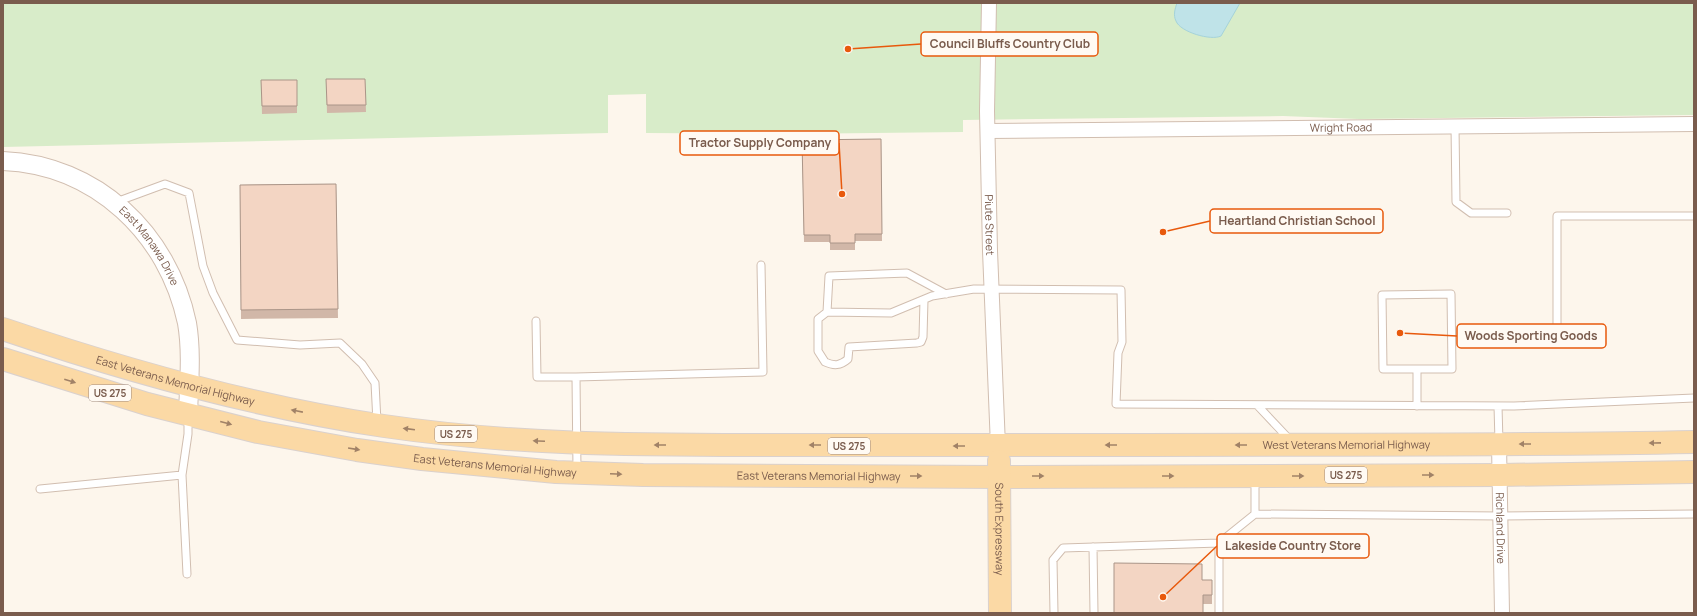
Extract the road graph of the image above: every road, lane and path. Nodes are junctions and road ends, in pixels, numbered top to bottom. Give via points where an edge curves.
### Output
1 (989, 3) edge
2 (1694, 124) edge
3 (1455, 126) junction
4 (988, 131) junction
5 (3, 161) edge
6 (115, 202) junction
7 (1507, 212) dead end
8 (1694, 216) edge
9 (761, 265) dead end
10 (992, 290) junction
11 (946, 294) junction
12 (924, 300) junction
13 (827, 312) junction
14 (536, 321) dead end
15 (3, 329) edge
16 (1557, 330) dead end
17 (3, 359) edge
18 (1417, 369) junction
19 (576, 377) junction
20 (189, 385) junction
21 (1694, 398) edge
22 (1257, 404) junction
23 (1417, 406) junction
24 (1498, 406) junction
25 (188, 414) junction
26 (377, 425) junction
27 (1694, 442) edge
28 (578, 443) junction
29 (1294, 444) junction
30 (1499, 444) junction
31 (998, 446) junction
32 (576, 472) junction
33 (1694, 472) edge
34 (182, 475) junction
35 (1500, 475) junction
36 (999, 476) junction
37 (1255, 476) junction
38 (40, 488) dead end
39 (1255, 514) junction
40 (1694, 514) edge
41 (1501, 516) junction
42 (1219, 543) junction
43 (1093, 547) junction
44 (187, 574) dead end
45 (1000, 613) edge
46 (1054, 613) edge
47 (1094, 613) edge
48 (1219, 613) edge
49 (1502, 613) edge

1 - 4 street, Piute Street
2 - 3 street, Wright Road
3 - 4 street, Wright Road
3 - 7 lane via 1456,202 1471,213
4 - 10 street, Piute Street
5 - 6 street, East Manawa Drive via 56,170
6 - 20 street, East Manawa Drive via 139,224 155,244 176,286 187,324
6 - 26 lane via 165,184 189,193 203,266 213,293 237,340 300,345 340,343 362,364 375,383
8 - 16 lane via 1557,216
9 - 19 lane via 763,372
10 - 11 lane via 974,289
10 - 22 lane via 1121,290 1122,342 1118,352 1116,404
10 - 31 street, Piute Street
11 - 12 lane
11 - 13 lane via 907,273 829,276
12 - 13 lane via 891,313
12 - 13 lane via 923,337 920,342 849,347 848,359 841,364 832,365 824,362 818,351 818,319
14 - 19 lane via 537,377
15 - 20 main road, East Veterans Memorial Highway / US 275 via 120,367
17 -> 25 main road, East Veterans Memorial Highway / US 275 via 147,404
18 - 18 lane via 1452,368 1451,294 1382,295 1383,369
18 - 23 lane
19 - 28 lane
20 - 25 street, East Manawa Drive
26 -> 20 main road, East Veterans Memorial Highway / US 275 via 262,403
21 - 24 lane
22 - 23 lane
22 - 29 lane
23 - 24 lane
24 - 30 lane
25 -> 32 main road, East Veterans Memorial Highway / US 275 via 258,432 358,450 489,466
25 - 34 lane
28 -> 26 main road, East Veterans Memorial Highway / US 275 via 522,441
27 -> 30 main road, West Veterans Memorial Highway / US 275
31 -> 28 main road, East Veterans Memorial Highway / US 275
28 - 32 lane
29 - 30 main road, West Veterans Memorial Highway / US 275
29 -> 31 main road, West Veterans Memorial Highway / US 275
30 - 35 street, Richland Drive
31 - 36 main road, South Expressway
32 -> 36 main road, East Veterans Memorial Highway / US 275 via 643,475
33 - 35 main road, US 275
34 - 38 lane
34 - 44 lane
37 -> 35 main road, US 275
35 - 41 street, Richland Drive
36 -> 37 main road, US 275
36 - 45 main road, South Expressway
37 - 39 lane
39 - 41 lane
39 - 42 lane
40 - 41 lane
41 - 49 street, Richland Drive
42 - 43 lane
42 - 48 lane
43 - 46 lane via 1063,548 1053,560
43 - 47 lane

